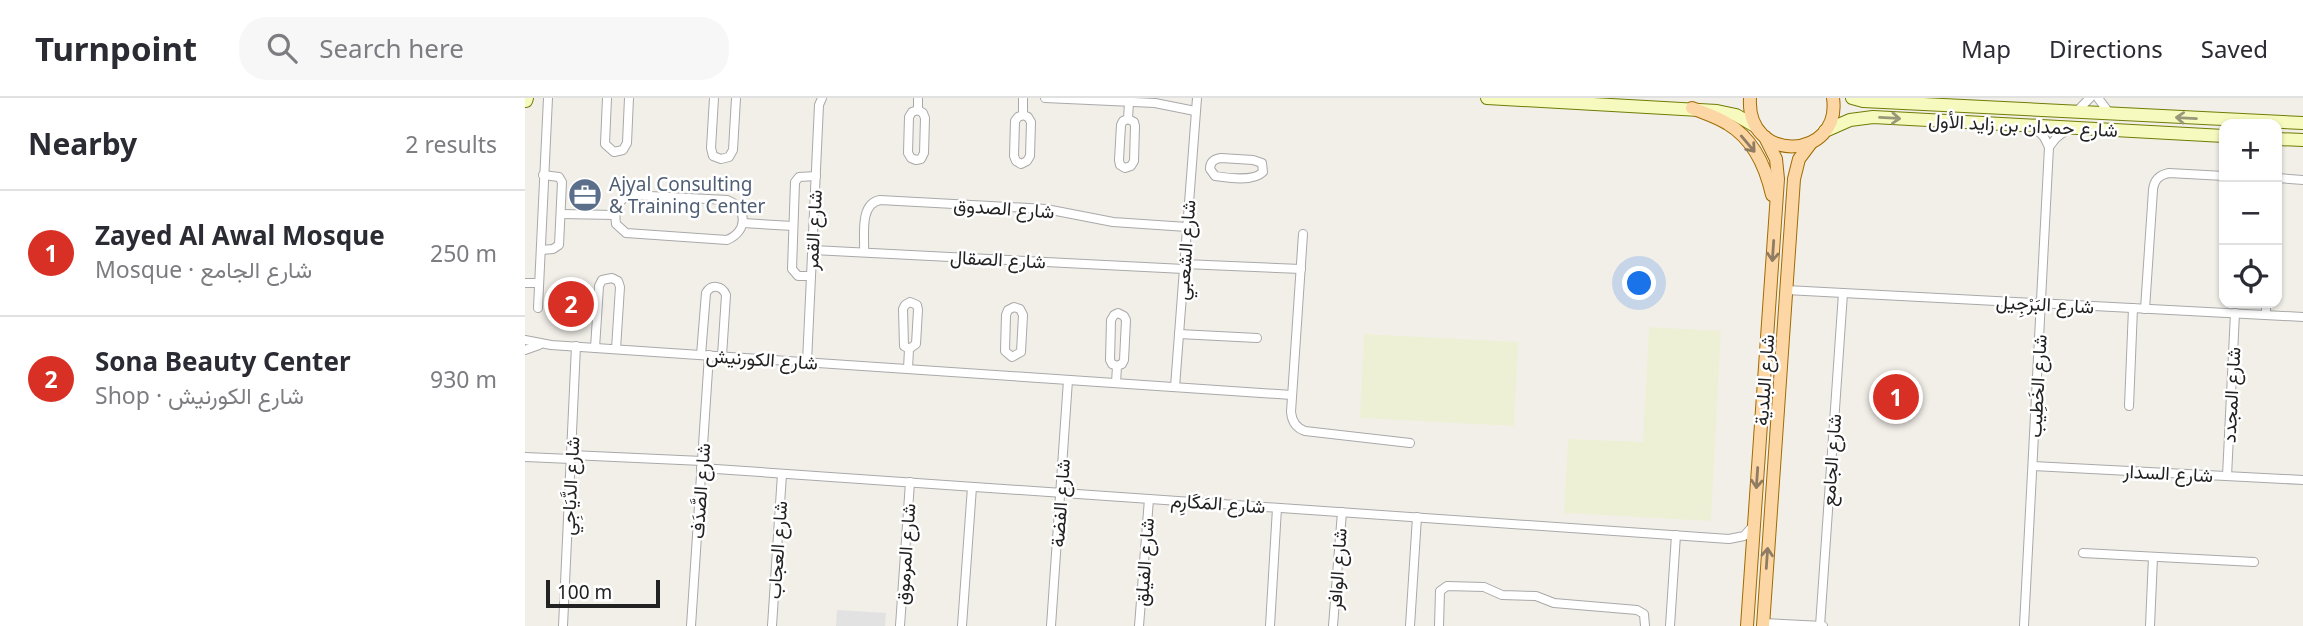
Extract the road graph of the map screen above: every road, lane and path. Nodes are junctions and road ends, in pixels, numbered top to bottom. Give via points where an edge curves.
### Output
1 (548, 98) edge
2 (607, 98) edge
3 (629, 98) edge
4 (714, 98) edge
5 (736, 98) edge
6 (822, 98) edge
7 (918, 98) edge
8 (1023, 98) edge
9 (1045, 98) edge
10 (1487, 98) edge
11 (1750, 98) edge
12 (1833, 98) edge
13 (1851, 98) edge
14 (2090, 98) edge
15 (2098, 98) edge
16 (526, 99) edge
17 (1196, 99) edge
18 (1129, 102) junction
19 (1955, 102) edge
20 (1692, 108) junction
21 (918, 110) junction
22 (1195, 111) junction
23 (525, 112) edge
24 (2075, 112) junction
25 (2110, 114) junction
26 (1023, 115) junction
27 (1128, 119) junction
28 (2303, 124) edge
29 (1755, 126) junction
30 (2033, 126) junction
31 (2069, 128) junction
32 (1825, 131) junction
33 (2219, 136) edge
34 (1765, 137) junction
35 (2282, 139) edge
36 (2303, 140) edge
37 (1811, 143) junction
38 (2049, 147) junction
39 (1191, 166) junction
40 (1210, 167) junction
41 (543, 175) junction
42 (816, 176) junction
43 (2219, 176) edge
44 (2282, 178) edge
45 (2303, 180) edge
46 (1776, 211) junction
47 (561, 214) junction
48 (615, 215) junction
49 (743, 223) junction
50 (793, 226) junction
51 (1187, 227) junction
52 (1303, 234) dead end
53 (541, 250) junction
54 (813, 250) junction
55 (865, 252) junction
56 (1184, 266) junction
57 (1301, 269) junction
58 (811, 276) junction
59 (525, 283) edge
60 (539, 283) junction
61 (1786, 290) junction
62 (1843, 293) junction
63 (2041, 303) junction
64 (538, 308) dead end
65 (2133, 308) junction
66 (2266, 308) edge
67 (2145, 309) junction
68 (2235, 313) junction
69 (2266, 315) junction
70 (2303, 317) edge
71 (1179, 334) junction
72 (1257, 338) dead end
73 (525, 340) edge
74 (542, 344) junction
75 (576, 346) junction
76 (595, 348) junction
77 (616, 349) junction
78 (909, 349) junction
79 (525, 350) edge
80 (705, 355) junction
81 (722, 356) junction
82 (1012, 357) junction
83 (807, 362) junction
84 (1117, 366) junction
85 (908, 369) junction
86 (1011, 376) junction
87 (1069, 380) junction
88 (1116, 383) junction
89 (1175, 387) junction
90 (1292, 395) junction
91 (2129, 406) dead end
92 (1410, 443) dead end
93 (525, 457) edge
94 (571, 457) junction
95 (702, 464) junction
96 (2033, 466) junction
97 (782, 474) junction
98 (2227, 476) junction
99 (2303, 480) edge
100 (910, 482) junction
101 (972, 486) junction
102 (1060, 493) junction
103 (1149, 499) junction
104 (1277, 508) junction
105 (1342, 512) junction
106 (1417, 517) junction
107 (1754, 524) junction
108 (1676, 535) junction
109 (1734, 539) junction
110 (2083, 553) dead end
111 (1752, 557) junction
112 (2154, 557) junction
113 (2254, 562) dead end
114 (1763, 624) edge
115 (563, 626) edge
116 (691, 626) edge
117 (772, 626) edge
118 (901, 626) edge
119 (962, 626) edge
120 (1051, 626) edge
121 (1139, 626) edge
122 (1270, 626) edge
123 (1333, 626) edge
124 (1410, 626) edge
125 (1439, 626) edge
126 (1645, 626) edge
127 (1670, 626) edge
128 (1747, 626) edge
129 (1821, 626) edge
130 (2024, 626) edge
131 (2150, 626) edge

1 - 41 street
2 - 3 street via 605,140 614,152 627,144
4 - 5 street via 711,148 713,156 721,159 729,157 733,149
6 - 42 street, شارع القمر
7 - 21 street
8 - 26 street
9 - 18 street
10 - 20 main road
11 - 29 main road
12 - 32 main road via 1833,114
13 - 19 main road, شارع حمدان بن زايد الأول
14 - 24 street
15 - 25 street
16 - 23 street
17 - 22 street, شارع الشعبي
18 - 22 street
18 - 27 street
19 - 24 main road, شارع حمدان بن زايد الأول
20 - 29 main road via 1727,112
20 -> 46 main road via 1729,124 1749,144 1768,176
21 - 21 street via 909,117 908,153 916,160 924,153 925,116
22 - 39 street, شارع الشعبي
24 - 25 main road, شارع حمدان بن زايد الأول
28 -> 25 main road, شارع حمدان بن زايد الأول
26 - 26 street via 1015,121 1014,156 1021,164 1030,156 1031,121
27 - 27 street via 1121,125 1119,160 1125,168 1134,161 1135,124
29 - 34 main road
30 - 31 main road, شارع حمدان بن زايد الأول
32 -> 30 main road, شارع حمدان بن زايد الأول via 1850,120 1873,117
30 - 38 street
31 - 33 main road, شارع حمدان بن زايد الأول
31 - 38 street
32 - 37 main road
34 - 37 main road via 1787,147
34 - 46 main road, شارع البلدية via 1778,170
35 - 36 main road
37 - 61 main road, شارع البلدية via 1799,159 1794,179
38 - 63 street, شارع الخَطِيب
39 - 40 street
39 - 51 street, شارع الشعبي
40 - 40 street via 1218,176 1255,177 1263,169 1262,163 1253,160 1218,158
41 - 47 street via 561,180
41 - 53 street
42 - 50 street via 796,180
42 - 54 street, شارع القمر
43 - 67 street via 2169,173 2156,180
44 - 45 street
46 -> 107 main road, شارع البلدية
47 - 48 street
47 - 53 street via 559,245
48 - 49 street via 626,233 696,239 727,240 736,236
48 - 49 street via 619,202 631,195 721,199 739,207
49 - 50 street
50 - 58 street via 792,269 795,274
51 - 55 street, شارع الصدوق via 1112,222 1046,209 880,200 866,211
51 - 56 street, شارع الشعبي
52 - 57 street
53 - 60 street
54 - 55 street, شارع الصقال
54 - 58 street, شارع القمر
55 - 56 street, شارع الصقال
56 - 57 street, شارع الصقال
56 - 71 street, شارع الشعبي
57 - 90 street
58 - 83 street, شارع القمر
59 - 60 street
60 - 64 street
61 - 62 street, شارع البَرْجِيل
114 -> 61 main road, شارع البلدية
62 - 63 street, شارع البَرْجِيل
62 - 129 street, شارع الجامع
63 - 65 street, شارع البَرْجِيل
63 - 96 street, شارع الخَطِيب
65 - 67 street, شارع البَرْجِيل
65 - 91 street
66 - 69 street
67 - 68 street, شارع البَرْجِيل
68 - 69 street, شارع البَرْجِيل
68 - 98 street, شارع المجدد
69 - 70 street, شارع البَرْجِيل
71 - 72 street
71 - 89 street, شارع الشعبي
73 - 74 street, شارع الكورنيش
74 - 75 street, شارع الكورنيش
74 - 79 street, شارع الكورنيش
75 - 76 street, شارع الكورنيش
75 - 94 street, شارع الدَّيَاجِي
76 - 77 street, شارع الكورنيش
76 - 77 street via 599,286 605,278 612,278 620,287
77 - 80 street, شارع الكورنيش
78 - 78 street via 902,340 903,309 910,302 918,310 916,344
78 - 85 street
80 - 81 street, شارع الكورنيش
80 - 81 street, شارع الصَّدَف via 706,293 716,286 726,295
80 - 95 street, شارع الصَّدَف
81 - 83 street, شارع الكورنيش
82 - 82 street via 1005,351 1006,315 1014,307 1023,315 1021,352
82 - 86 street
83 - 85 street, شارع الكورنيش
84 - 84 street via 1110,360 1111,320 1118,313 1126,320 1124,360
84 - 88 street
85 - 86 street, شارع الكورنيش
86 - 87 street, شارع الكورنيش
87 - 88 street, شارع الكورنيش
87 - 102 street, شارع الفضة
88 - 89 street, شارع الكورنيش
89 - 90 street, شارع الكورنيش
90 - 92 street via 1291,417 1301,429
93 - 94 street, شارع المَكَارِم
94 - 95 street, شارع المَكَارِم
94 - 115 street, شارع الدَّيَاجِي
95 - 97 street, شارع المَكَارِم
95 - 116 street, شارع الصَّدَف
96 - 98 street, شارع السدار
96 - 130 street, شارع الخَطِيب
97 - 100 street, شارع المَكَارِم
97 - 117 street, شارع العجاب
98 - 99 street, شارع السدار
100 - 101 street, شارع المَكَارِم
100 - 118 street, شارع المرموق
101 - 102 street, شارع المَكَارِم
101 - 119 street
102 - 103 street, شارع المَكَارِم
102 - 120 street, شارع الفضة
103 - 104 street, شارع المَكَارِم
103 - 121 street, شارع الفيلق
104 - 105 street, شارع المَكَارِم
104 - 122 street
105 - 106 street, شارع المَكَارِم
105 - 123 street, شارع الوافر
106 - 108 street, شارع المَكَارِم
106 - 124 street
107 - 109 street via 1748,533
107 - 111 main road, شارع البلدية
108 - 109 street, شارع المَكَارِم
108 - 127 street
109 - 111 street
110 - 112 street
111 - 128 main road, شارع البلدية
112 - 113 street
112 - 131 street
114 - 129 street
125 - 126 street via 1440,591 1447,586 1484,587 1502,595 1536,596 1554,603 1637,610 1644,614

